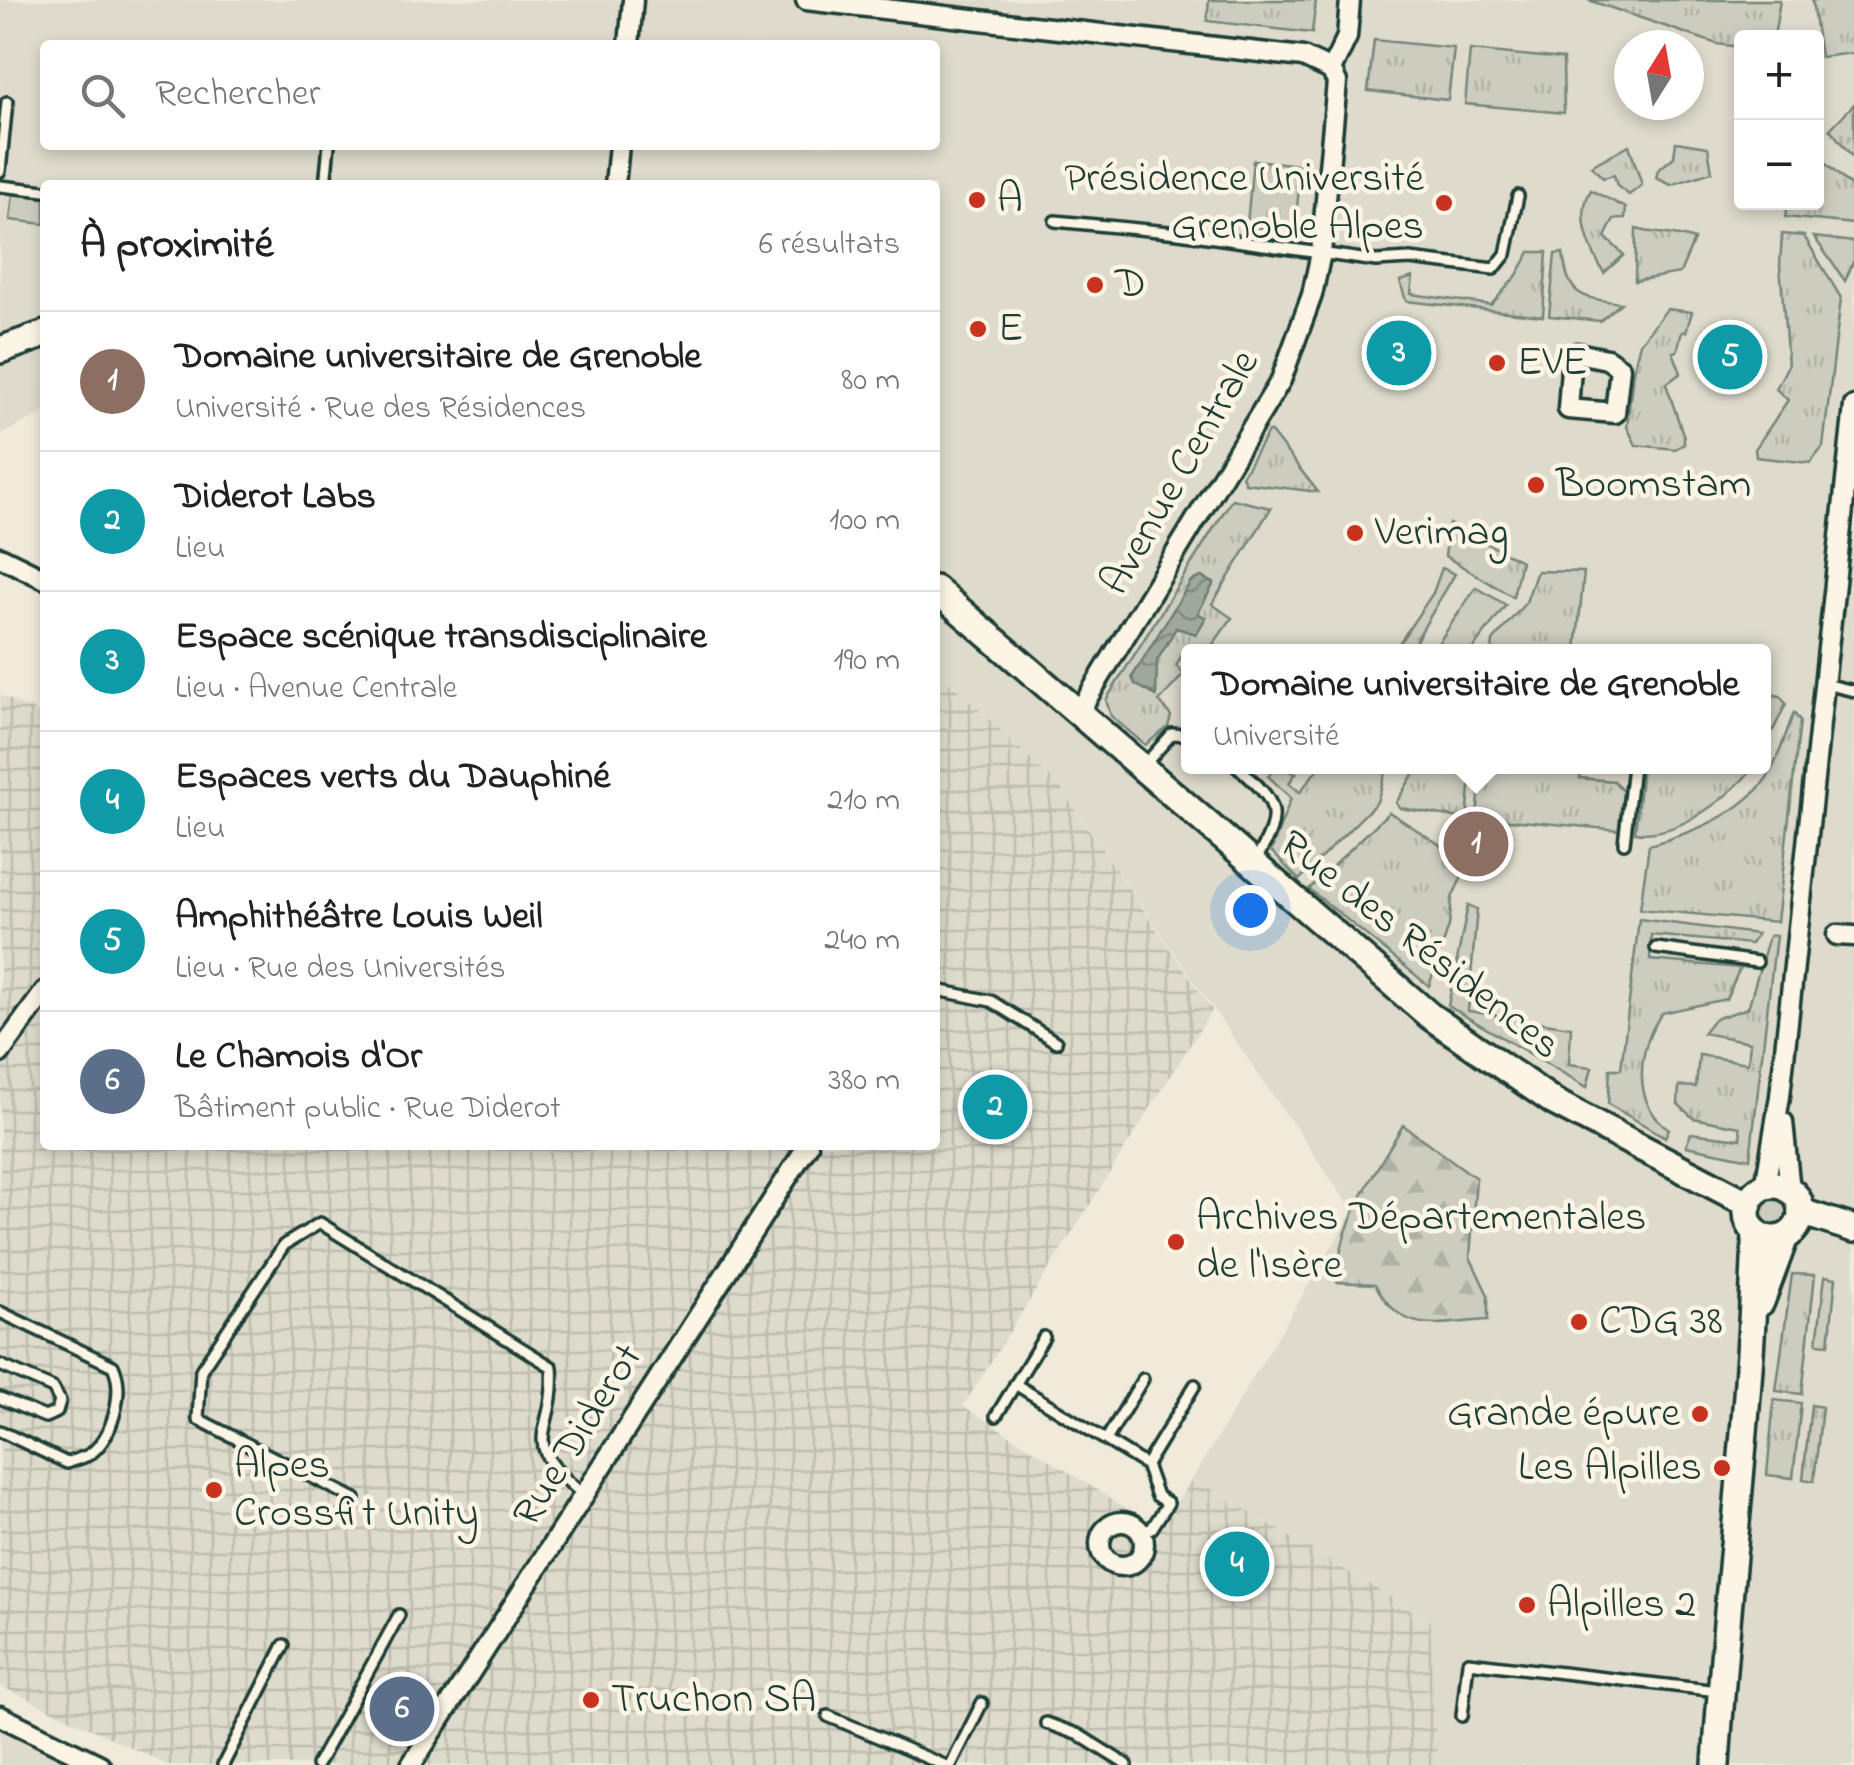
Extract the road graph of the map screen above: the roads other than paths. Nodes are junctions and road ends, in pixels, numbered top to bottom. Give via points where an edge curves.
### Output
1 (633, 0) edge
2 (806, 0) edge
3 (1350, 0) edge
4 (629, 40) edge
5 (1331, 70) junction
6 (6, 102) dead end
7 (328, 150) edge
8 (618, 150) edge
9 (0, 171) edge
10 (326, 180) edge
11 (616, 180) edge
12 (0, 186) edge
13 (40, 190) edge
14 (1518, 196) dead end
15 (1055, 221) dead end
16 (1321, 253) junction
17 (40, 336) edge
18 (0, 350) edge
19 (1854, 406) edge
20 (1848, 514) edge
21 (0, 557) edge
22 (40, 577) edge
23 (940, 593) edge
24 (1824, 684) junction
25 (1854, 690) edge
26 (1077, 714) junction
27 (1181, 735) edge
28 (1140, 770) junction
29 (1246, 774) edge
30 (1632, 774) edge
31 (1624, 843) dead end
32 (1252, 867) junction
33 (1656, 948) dead end
34 (1756, 962) dead end
35 (940, 992) edge
36 (40, 998) edge
37 (1056, 1042) dead end
38 (0, 1053) edge
39 (805, 1150) edge
40 (1776, 1198) junction
41 (1854, 1229) edge
42 (1756, 1232) junction
43 (1785, 1237) junction
44 (0, 1312) edge
45 (1754, 1321) junction
46 (1044, 1337) dead end
47 (0, 1365) edge
48 (1143, 1379) dead end
49 (1016, 1384) junction
50 (1195, 1384) dead end
51 (0, 1398) edge
52 (996, 1416) dead end
53 (0, 1432) edge
54 (1106, 1440) junction
55 (1146, 1465) junction
56 (584, 1495) junction
57 (355, 1499) dead end
58 (1142, 1533) dead end
59 (399, 1614) dead end
60 (284, 1645) dead end
61 (1720, 1692) junction
62 (982, 1703) dead end
63 (0, 1716) edge
64 (828, 1716) dead end
65 (1462, 1716) dead end
66 (1046, 1723) dead end
67 (100, 1765) edge
68 (223, 1765) edge
69 (317, 1765) edge
70 (411, 1765) edge
71 (948, 1765) edge
72 (1127, 1765) edge
73 (1716, 1765) edge

1 - 4 street
2 - 5 street via 1304,57
3 - 5 street via 1347,37
5 - 16 street, Avenue Centrale via 1339,97
6 - 9 lane
7 - 10 lane
8 - 11 street
12 - 13 lane
14 - 16 lane via 1506,254 1494,269
15 - 16 lane
16 - 26 street, Avenue Centrale via 1312,295 1267,406
17 - 18 street
19 - 20 street
20 - 24 street
21 - 22 street
23 - 26 street, Rue des Résidences
24 - 25 lane
24 - 40 street via 1780,1096
26 - 28 street, Rue des Résidences
27 - 28 lane via 1172,734
28 - 32 street, Rue des Résidences
29 - 32 lane via 1274,802 1275,818
30 - 31 lane
32 - 40 street, Rue des Résidences via 1430,1016 1554,1102
33 - 34 lane
35 - 37 lane via 991,1000
36 - 38 street
39 - 56 street, Rue Diderot
40 - 41 street, Rue des Résidences
40 - 42 street via 1748,1219
40 - 43 street via 1797,1227
42 - 43 street
42 - 45 street
43 - 45 street
44 - 53 lane via 114,1366 120,1403 91,1453 66,1462
45 - 61 street
46 - 49 lane
47 - 51 lane via 54,1388 60,1400 57,1412 45,1417
48 - 54 lane
49 - 52 lane
49 - 54 lane
50 - 55 lane
54 - 55 lane
55 - 58 lane via 1157,1496 1168,1503
56 - 57 lane via 544,1455 542,1422 554,1395 552,1368 320,1223 284,1245 202,1370 198,1419
56 - 70 street, Rue Diderot
59 - 69 lane
60 - 68 lane
61 - 65 lane via 1468,1662
61 - 73 street
62 - 71 lane
63 - 67 street
64 - 71 lane
66 - 72 lane

